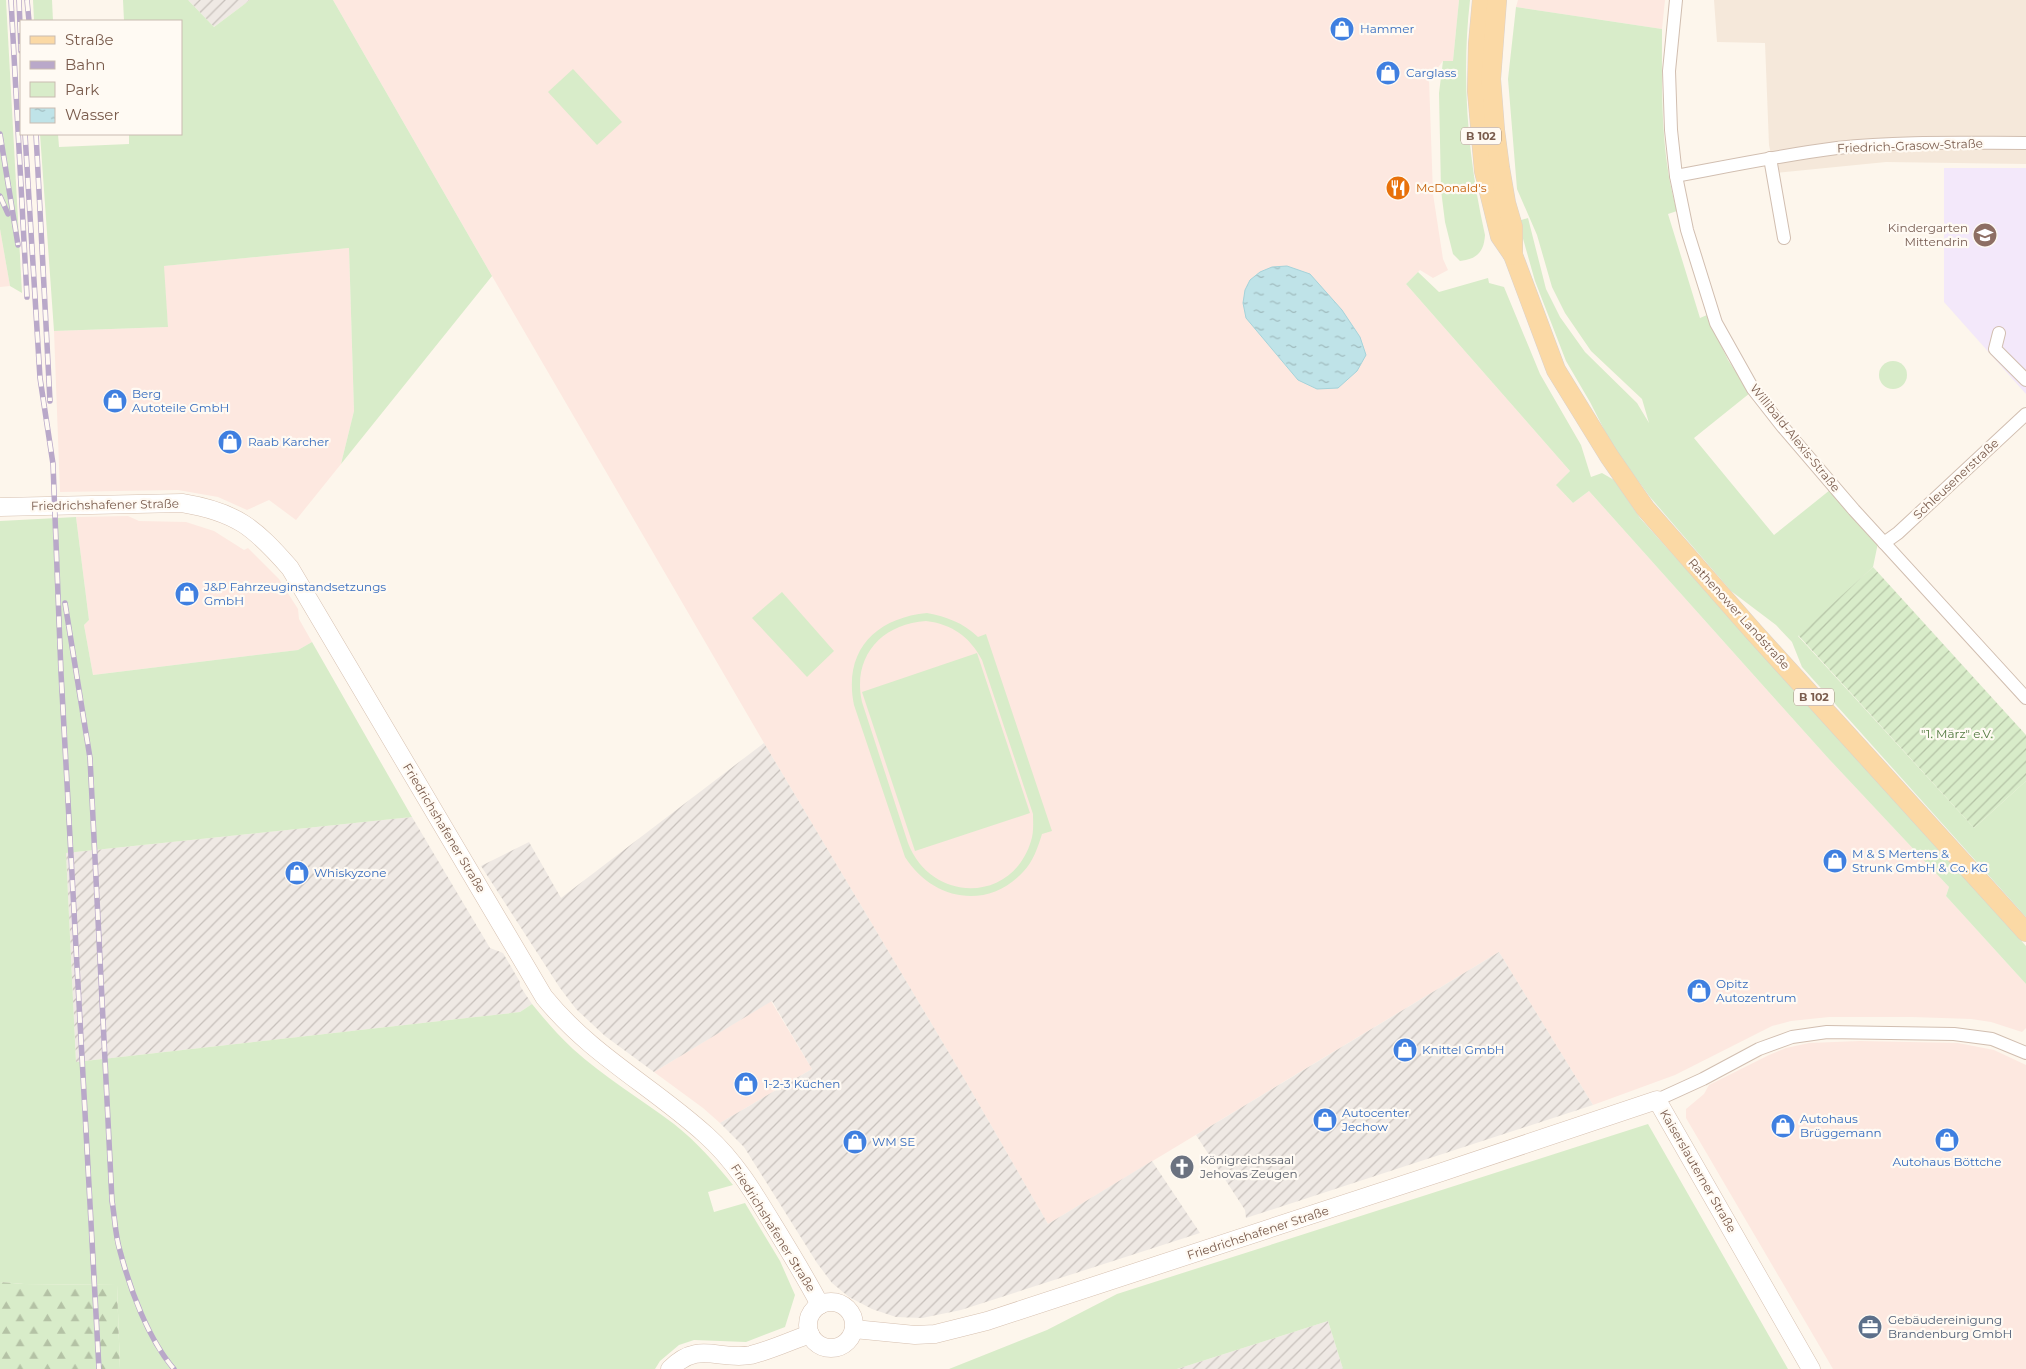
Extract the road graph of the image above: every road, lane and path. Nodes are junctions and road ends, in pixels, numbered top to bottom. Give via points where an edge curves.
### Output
1 (1482, 0) edge
2 (1496, 0) edge
3 (1676, 0) edge
4 (2026, 143) edge
5 (1770, 158) junction
6 (1676, 176) junction
7 (1784, 238) dead end
8 (1512, 254) junction
9 (2000, 333) dead end
10 (2026, 380) edge
11 (2026, 414) edge
12 (0, 506) edge
13 (1884, 543) junction
14 (2026, 698) edge
15 (2026, 932) edge
16 (2026, 1053) edge
17 (1657, 1100) junction
18 (820, 1305) junction
19 (854, 1329) junction
20 (810, 1334) junction
21 (670, 1369) edge
22 (1811, 1369) edge

1 - 8 main road, Rathenower Landstraße / B 102 via 1477,91 1484,171 1500,236
2 - 8 main road, Rathenower Landstraße / B 102 via 1491,79 1500,168 1513,227
3 - 6 street, Willibald-Alexis-Straße via 1669,72
4 - 5 street, Friedrich-Grasow-Straße via 1877,145
5 - 6 street, Friedrich-Grasow-Straße
5 - 7 street
6 - 13 street, Willibald-Alexis-Straße via 1705,292 1734,358 1782,426
8 - 15 main road, Rathenower Landstraße / B 102 via 1556,370 1644,508
9 - 10 street via 1995,349
11 - 13 street, Schleusenerstraße
12 - 18 street, Friedrichshafener Straße via 182,503 208,507 231,516 264,539 290,568 544,997 600,1054 681,1113 729,1158 747,1181
13 - 14 street, Willibald-Alexis-Straße
16 - 17 street, Kaiserslauterner Straße via 1992,1039 1954,1034 1846,1032 1792,1037 1759,1049
17 - 19 street, Friedrichshafener Straße via 978,1323 935,1334 915,1335
17 - 22 street, Kaiserslauterner Straße
18 - 19 street, Friedrichshafener Straße via 832,1302 844,1306 853,1316
18 - 20 street, Friedrichshafener Straße via 809,1318
19 - 20 street via 847,1342 834,1348 819,1345
20 - 21 street via 749,1355 697,1352

